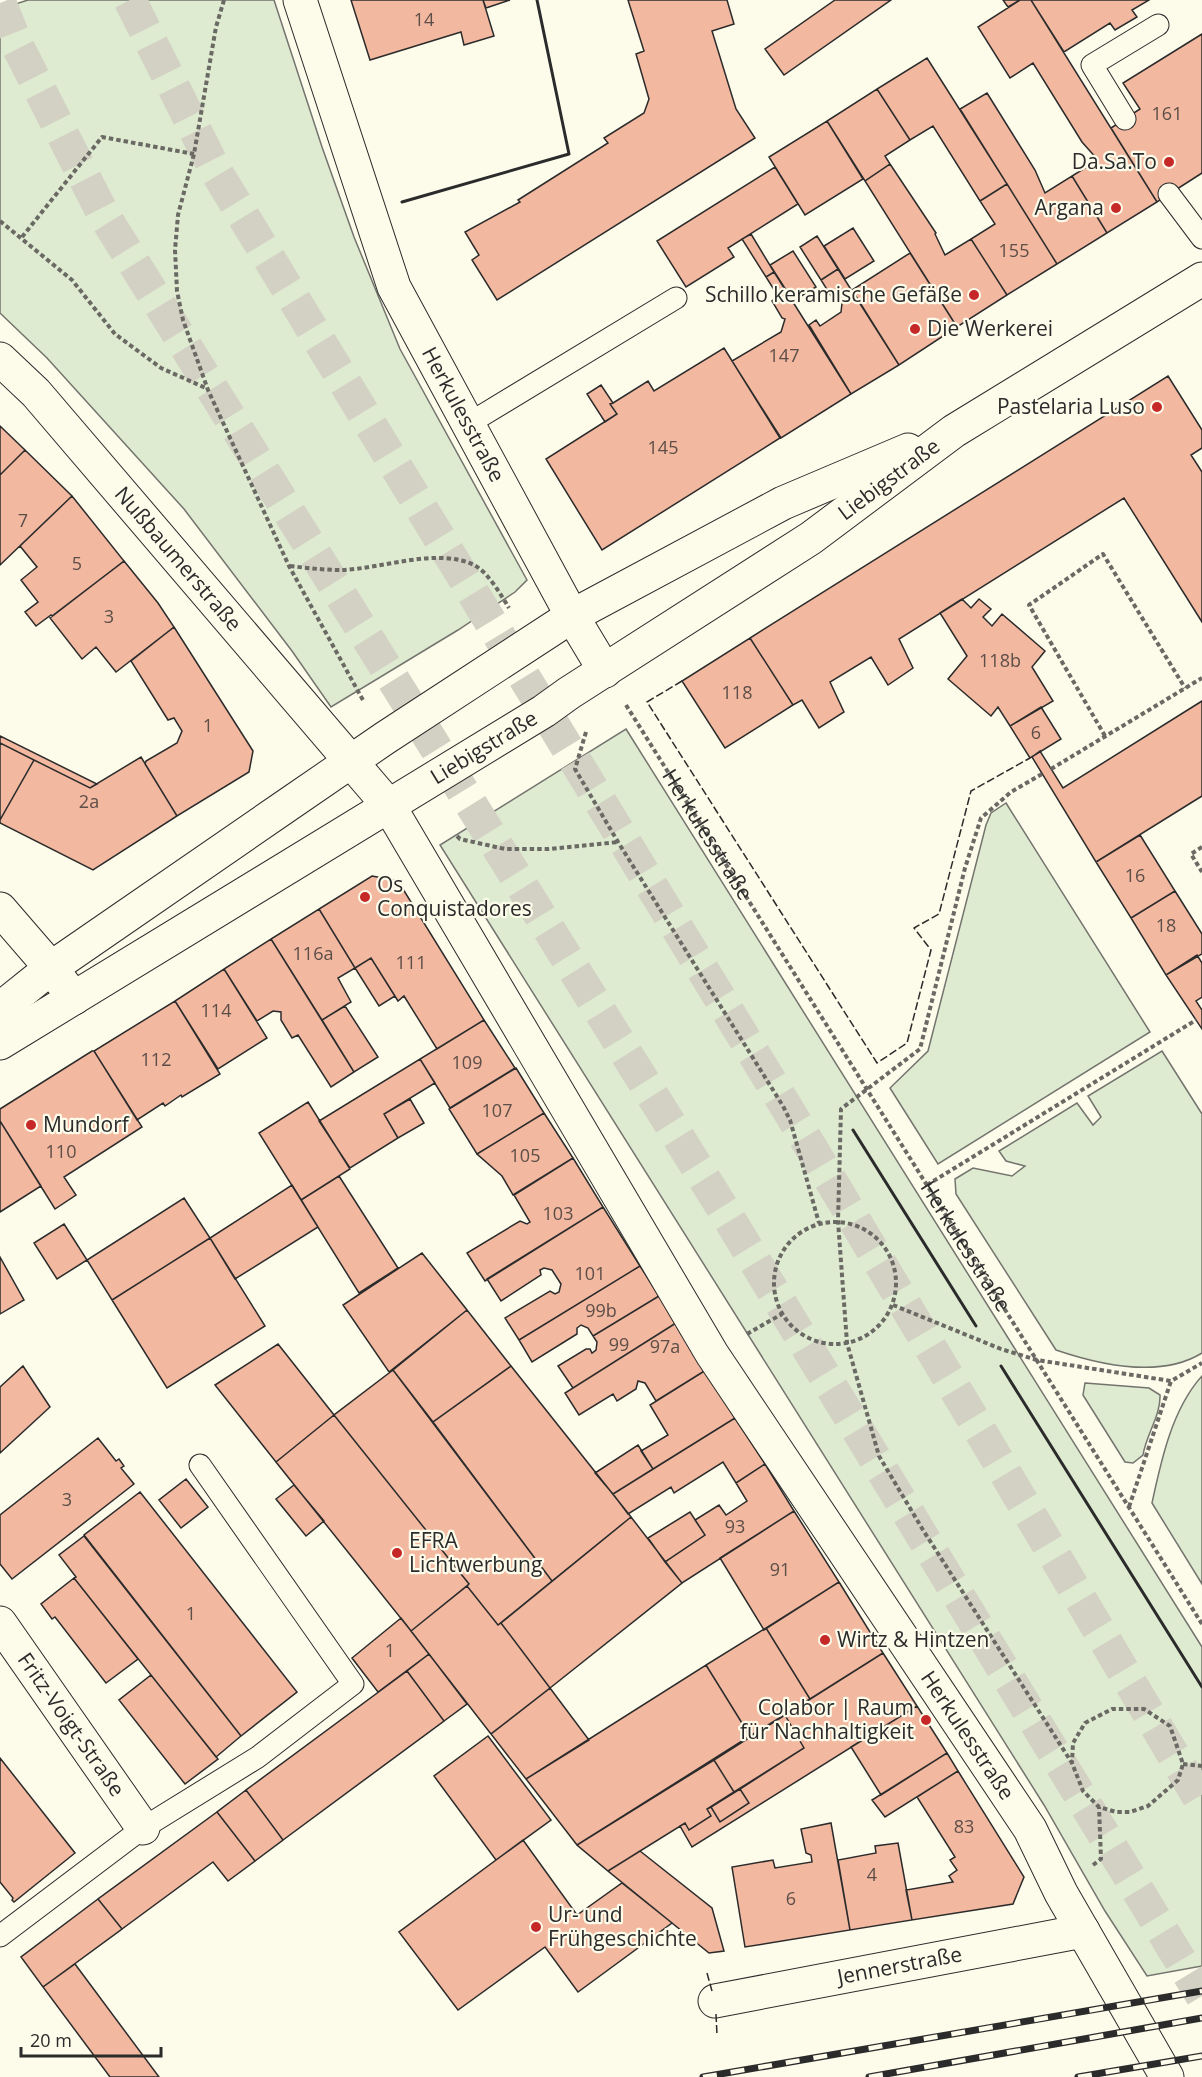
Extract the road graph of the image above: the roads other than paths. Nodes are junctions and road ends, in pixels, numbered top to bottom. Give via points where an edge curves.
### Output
1 (300, 0) edge
2 (1158, 25) dead end
3 (1125, 120) dead end
4 (1170, 194) dead end
5 (1202, 238) edge
6 (1202, 279) edge
7 (676, 297) dead end
8 (0, 359) edge
9 (468, 424) junction
10 (954, 431) junction
11 (572, 616) junction
12 (605, 671) junction
13 (352, 763) junction
14 (389, 806) junction
15 (0, 909) edge
16 (51, 968) junction
17 (74, 998) junction
18 (0, 1009) edge
19 (0, 1043) edge
20 (200, 1465) dead end
21 (0, 1623) edge
22 (143, 1828) junction
23 (1083, 1931) junction
24 (0, 1936) edge
25 (715, 2001) dead end
26 (1167, 2077) edge

1 - 9 street, Herkulesstraße via 394,287
2 - 3 lane via 1092,64
4 - 5 lane
6 - 10 street, Liebigstraße
7 - 9 lane
8 - 13 street, Nußbaumerstraße via 36,393
9 - 11 street, Herkulesstraße
10 - 11 street, Liebigstraße via 783,503
10 - 12 street, Liebigstraße via 811,538
11 - 12 street, Herkulesstraße
11 - 13 street, Liebigstraße
12 - 14 street, Liebigstraße
13 - 14 street, Herkulesstraße
13 - 16 street, Liebigstraße
14 - 17 street, Liebigstraße
14 - 23 street, Herkulesstraße via 712,1354 1030,1828
15 - 16 street
16 - 17 street
16 - 18 street, Liebigstraße
17 - 19 street, Liebigstraße
20 - 22 lane via 353,1684 258,1757
21 - 22 street, Fritz-Voigt-Straße
22 - 24 lane
23 - 25 street, Jennerstraße
23 - 26 street, Herkulesstraße

